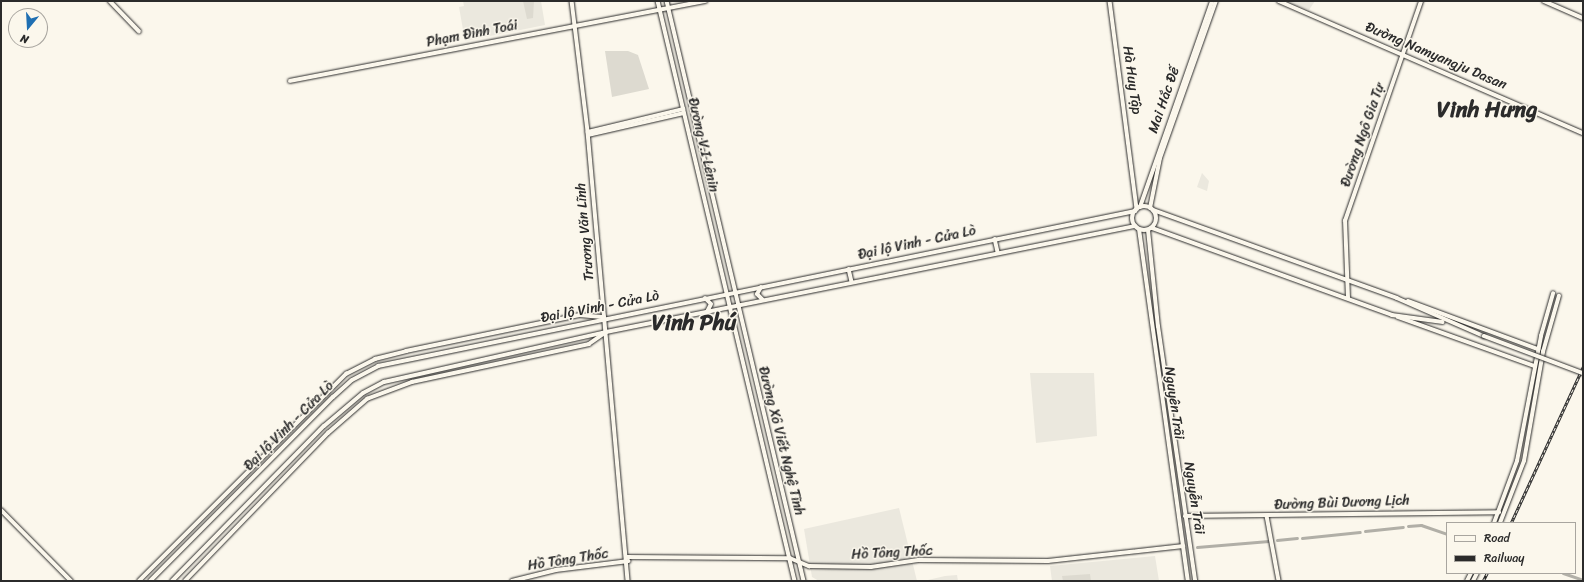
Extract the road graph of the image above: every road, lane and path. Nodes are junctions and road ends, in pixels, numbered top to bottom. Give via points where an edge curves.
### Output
1 (110, 1) edge
2 (572, 1) edge
3 (658, 1) edge
4 (667, 1) edge
5 (705, 1) edge
6 (1110, 1) edge
7 (1212, 1) edge
8 (1216, 1) edge
9 (1279, 1) edge
10 (1421, 1) edge
11 (1544, 1) edge
12 (668, 8) junction
13 (660, 10) junction
14 (1209, 13) junction
15 (1583, 18) edge
16 (574, 25) junction
17 (139, 31) dead end
18 (1402, 54) junction
19 (290, 81) dead end
20 (684, 111) junction
21 (694, 120) junction
22 (686, 122) junction
23 (1583, 133) edge
24 (588, 134) junction
25 (1137, 209) junction
26 (1151, 209) junction
27 (1137, 227) junction
28 (1150, 229) junction
29 (995, 239) junction
30 (998, 252) junction
31 (849, 268) junction
32 (1346, 280) junction
33 (852, 282) junction
34 (762, 286) junction
35 (734, 292) junction
36 (727, 293) junction
37 (1553, 294) dead end
38 (1559, 296) dead end
39 (704, 298) junction
40 (1348, 298) junction
41 (1397, 298) junction
42 (765, 300) junction
43 (738, 305) junction
44 (730, 307) junction
45 (706, 312) junction
46 (1392, 315) junction
47 (604, 317) junction
48 (1446, 322) junction
49 (1152, 326) junction
50 (1158, 326) junction
51 (606, 332) junction
52 (1538, 348) junction
53 (1535, 366) junction
54 (1583, 373) edge
55 (1168, 400) junction
56 (1163, 401) junction
57 (1169, 447) junction
58 (1175, 447) junction
59 (1, 510) edge
60 (1499, 512) junction
61 (1185, 516) junction
62 (1267, 516) junction
63 (1179, 517) junction
64 (1494, 522) edge
65 (1500, 522) edge
66 (1183, 546) junction
67 (1190, 546) junction
68 (627, 557) junction
69 (790, 558) junction
70 (628, 562) junction
71 (800, 562) junction
72 (71, 581) edge
73 (139, 581) edge
74 (150, 581) edge
75 (172, 581) edge
76 (184, 581) edge
77 (512, 581) edge
78 (628, 581) edge
79 (795, 581) edge
80 (804, 581) edge
81 (1188, 581) edge
82 (1195, 581) edge
83 (1279, 581) edge

1 - 17 street
2 - 16 street, Trương Văn Lĩnh
3 - 13 street, Đường V.I Lênin
4 - 12 street, Đường V.I Lênin
5 - 12 street, Phạm Đình Toái
6 - 25 street, Hà Huy Tập
7 - 14 main road, Mai Hắc Đế
8 - 14 main road, Mai Hắc Đế
9 - 18 street, Đường Namyangju Dasan
10 - 18 street, Đường Ngô Gia Tự
11 - 15 street
12 - 13 street, Phạm Đình Toái
12 - 21 street, Đường V.I Lênin
13 - 16 street, Phạm Đình Toái
13 - 20 street, Đường V.I Lênin
14 - 25 main road, Mai Hắc Đế
14 - 26 main road, Mai Hắc Đế via 1160,158
16 - 19 street, Phạm Đình Toái
16 - 24 street, Trương Văn Lĩnh
18 - 23 street, Đường Namyangju Dasan
18 - 32 street, Đường Ngô Gia Tự via 1345,221
20 - 22 street, Đường V.I Lênin
20 - 24 street
21 - 22 street
21 - 35 street, Đường V.I Lênin
22 - 36 street, Đường V.I Lênin
24 - 47 street, Trương Văn Lĩnh
25 - 26 main road, Đại lộ Vinh - Cửa Lò
25 - 27 main road, Mai Hắc Đế
25 - 29 main road, Đại lộ Vinh - Cửa Lò
26 - 28 main road, Mai Hắc Đế via 1156,219
26 - 32 street
27 - 28 main road, Đại lộ Vinh - Cửa Lò
27 - 30 main road, Đại lộ Vinh - Cửa Lò
27 - 49 main road, Nguyên Trãi
28 - 40 street
28 - 50 main road, Nguyễn Trãi via 1148,253
29 - 30 street
29 - 31 main road, Đại lộ Vinh - Cửa Lò
30 - 33 main road, Đại lộ Vinh - Cửa Lò
31 - 33 street
31 - 34 main road, Đại lộ Vinh - Cửa Lò
32 - 40 street, Đường Ngô Gia Tự
32 - 41 street
33 - 42 main road, Đại lộ Vinh - Cửa Lò
34 - 35 main road, Đại lộ Vinh - Cửa Lò
34 - 42 main road via 757,294
35 - 36 main road, Đại lộ Vinh - Cửa Lò
35 - 43 street, Đường V.I Lênin
36 - 39 main road, Đại lộ Vinh - Cửa Lò
36 - 44 street, Đường V.I Lênin
37 - 52 street
38 - 65 street via 1543,352 1524,461
39 - 45 main road via 711,304
39 - 47 main road, Đại lộ Vinh - Cửa Lò
40 - 46 street
41 - 48 street
41 - 52 street
42 - 43 main road, Đại lộ Vinh - Cửa Lò
43 - 44 main road, Đại lộ Vinh - Cửa Lò
43 - 71 street, Đường Xô Viết Nghệ Tĩnh
44 - 45 main road, Đại lộ Vinh - Cửa Lò
44 - 69 street, Đường Xô Viết Nghệ Tĩnh
45 - 51 main road, Đại lộ Vinh - Cửa Lò
46 - 48 street
46 - 53 street
47 - 51 street, Trương Văn Lĩnh
47 - 73 street via 580,315 406,351 375,359 346,374
47 - 74 main road, Đại lộ Vinh - Cửa Lò via 406,358 352,380
48 - 54 street, bridge
49 - 50 main road
49 - 56 main road, Nguyên Trãi
50 - 55 main road, Nguyễn Trãi
51 - 68 street, Trương Văn Lĩnh
51 - 75 main road, Đại lộ Vinh - Cửa Lò via 410,375 363,393 324,426
51 - 76 street via 589,344 412,382 367,399 333,429
52 - 53 street
53 - 60 street via 1517,461
55 - 56 main road
55 - 58 main road, Nguyễn Trãi
56 - 57 main road, Nguyên Trãi
57 - 58 main road
57 - 63 main road, Nguyên Trãi
58 - 61 main road, Nguyễn Trãi
59 - 72 main road
60 - 62 street, Đường Bùi Dương Lịch
60 - 64 street
61 - 62 street, Đường Bùi Dương Lịch
61 - 63 main road
61 - 67 main road, Nguyễn Trãi
62 - 83 street
63 - 66 main road, Nguyên Trãi
66 - 67 main road
66 - 71 street, Hồ Tông Thốc via 1048,561 919,560 871,567 809,566
66 - 81 main road, Nguyên Trãi
67 - 82 main road, Nguyễn Trãi
68 - 69 street, Hồ Tông Thốc
68 - 70 street, Trương Văn Lĩnh
69 - 71 street, Hồ Tông Thốc
69 - 79 street, Đường Xô Viết Nghệ Tĩnh
70 - 77 street, Hồ Tông Thốc via 556,570
70 - 78 street, Trương Văn Lĩnh
71 - 80 street, Đường Xô Viết Nghệ Tĩnh

